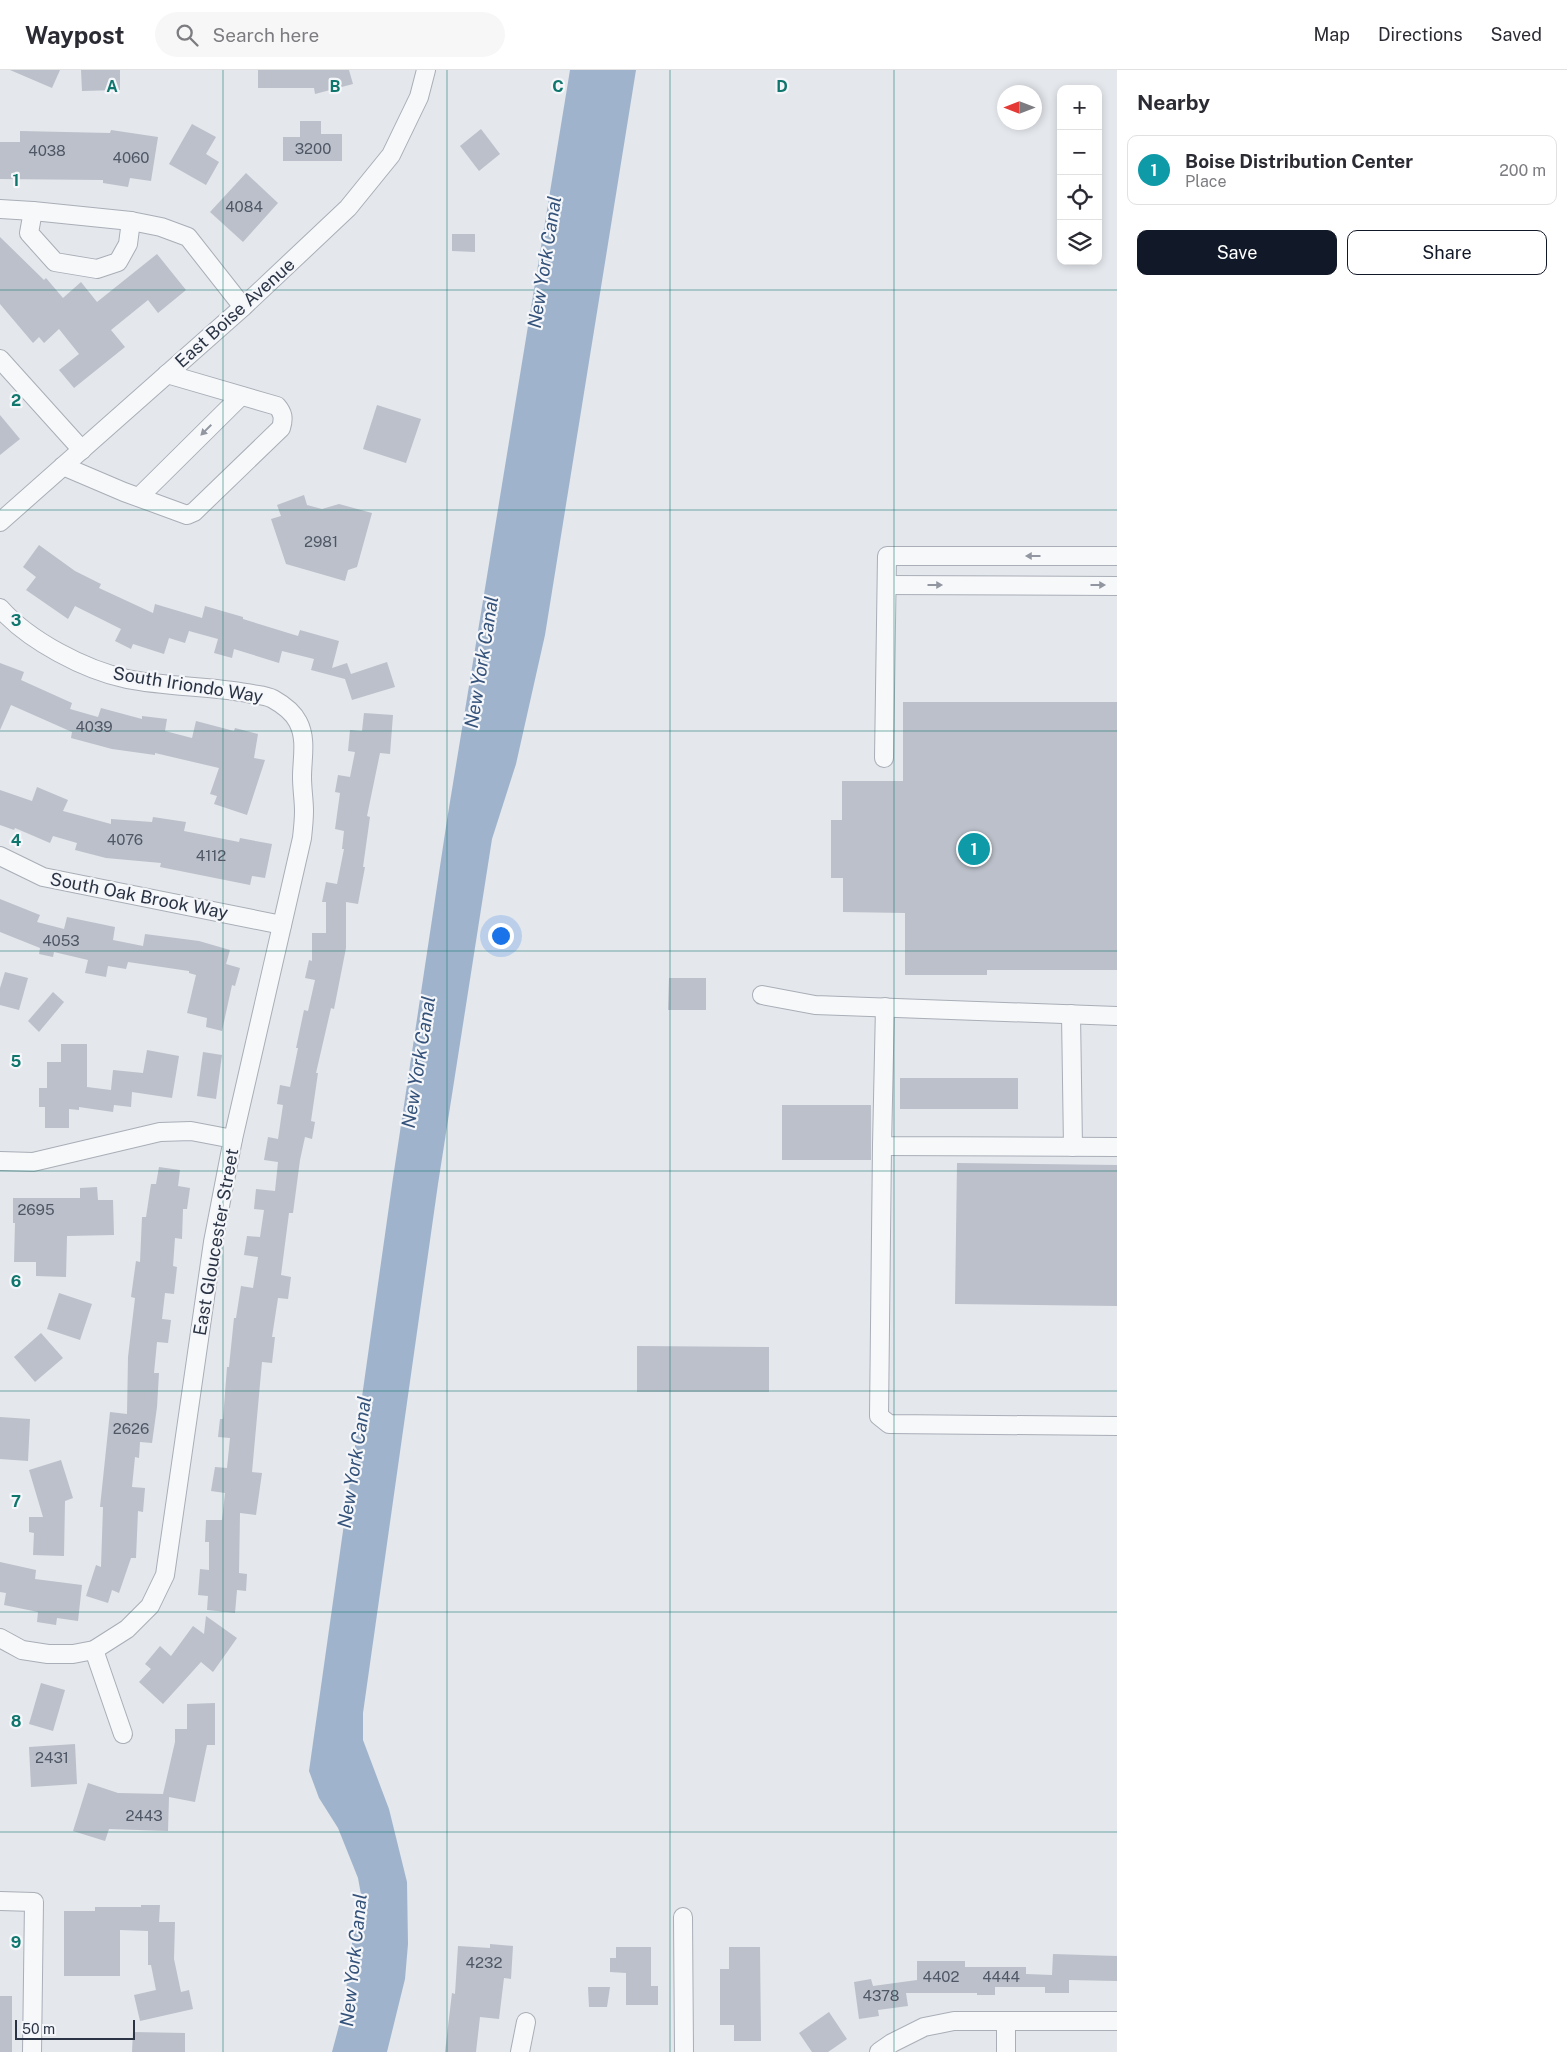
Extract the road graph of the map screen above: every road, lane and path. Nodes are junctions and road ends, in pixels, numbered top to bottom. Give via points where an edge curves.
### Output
1 (426, 70) edge
2 (0, 209) edge
3 (33, 211) junction
4 (131, 221) junction
5 (243, 307) junction
6 (0, 359) edge
7 (167, 374) junction
8 (241, 396) junction
9 (82, 450) junction
10 (63, 466) junction
11 (138, 497) junction
12 (0, 522) edge
13 (1117, 556) edge
14 (887, 585) junction
15 (1117, 586) edge
16 (0, 608) edge
17 (297, 720) joint
18 (884, 758) dead end
19 (0, 856) edge
20 (282, 925) junction
21 (762, 995) dead end
22 (885, 1008) junction
23 (1071, 1014) junction
24 (1117, 1016) edge
25 (233, 1139) junction
26 (882, 1146) junction
27 (1072, 1147) junction
28 (1117, 1147) edge
29 (0, 1161) edge
30 (1117, 1426) edge
31 (0, 1638) edge
32 (94, 1650) junction
33 (123, 1734) dead end
34 (0, 1901) edge
35 (683, 1917) dead end
36 (1006, 2021) junction
37 (1117, 2021) edge
38 (526, 2022) dead end
39 (32, 2052) edge
40 (520, 2052) edge
41 (684, 2052) edge
42 (878, 2052) edge
43 (1006, 2052) edge

1 - 5 street, East Boise Avenue via 419,97 391,154 348,208
2 - 3 street
3 - 4 street
3 - 4 street via 29,233 55,262 97,269 118,262 128,244
4 - 5 street via 188,237
5 - 7 street, East Boise Avenue
6 - 9 street
7 - 8 street
7 - 9 street, East Boise Avenue
8 -> 11 street
8 - 11 street via 277,406 284,420 281,428 194,512 187,515
9 - 10 street, East Boise Avenue
10 - 11 street
10 - 12 street, East Boise Avenue
13 -> 14 street via 887,556
14 -> 15 street
14 - 18 street
16 - 17 street, South Iriondo Way via 55,650 84,664 126,678 170,686 223,689 272,698
17 - 20 street, East Gloucester Street via 304,743 304,812 302,838
19 - 20 street, South Oak Brook Way via 42,877
20 - 25 street, East Gloucester Street
21 - 22 street via 816,1005
22 - 23 street
22 - 26 street
23 - 24 street
23 - 27 street
25 - 29 street via 191,1131 160,1132 34,1162
25 - 32 street, East Gloucester Street via 213,1242 165,1575 150,1606 127,1629
26 - 27 street
26 - 30 street via 879,1416 888,1424
27 - 28 street
31 - 32 street via 22,1650 48,1654
32 - 33 street
34 - 39 street via 34,1902
35 - 41 street
36 - 37 street
36 - 42 street via 954,2021 924,2027
36 - 43 street
38 - 40 street

